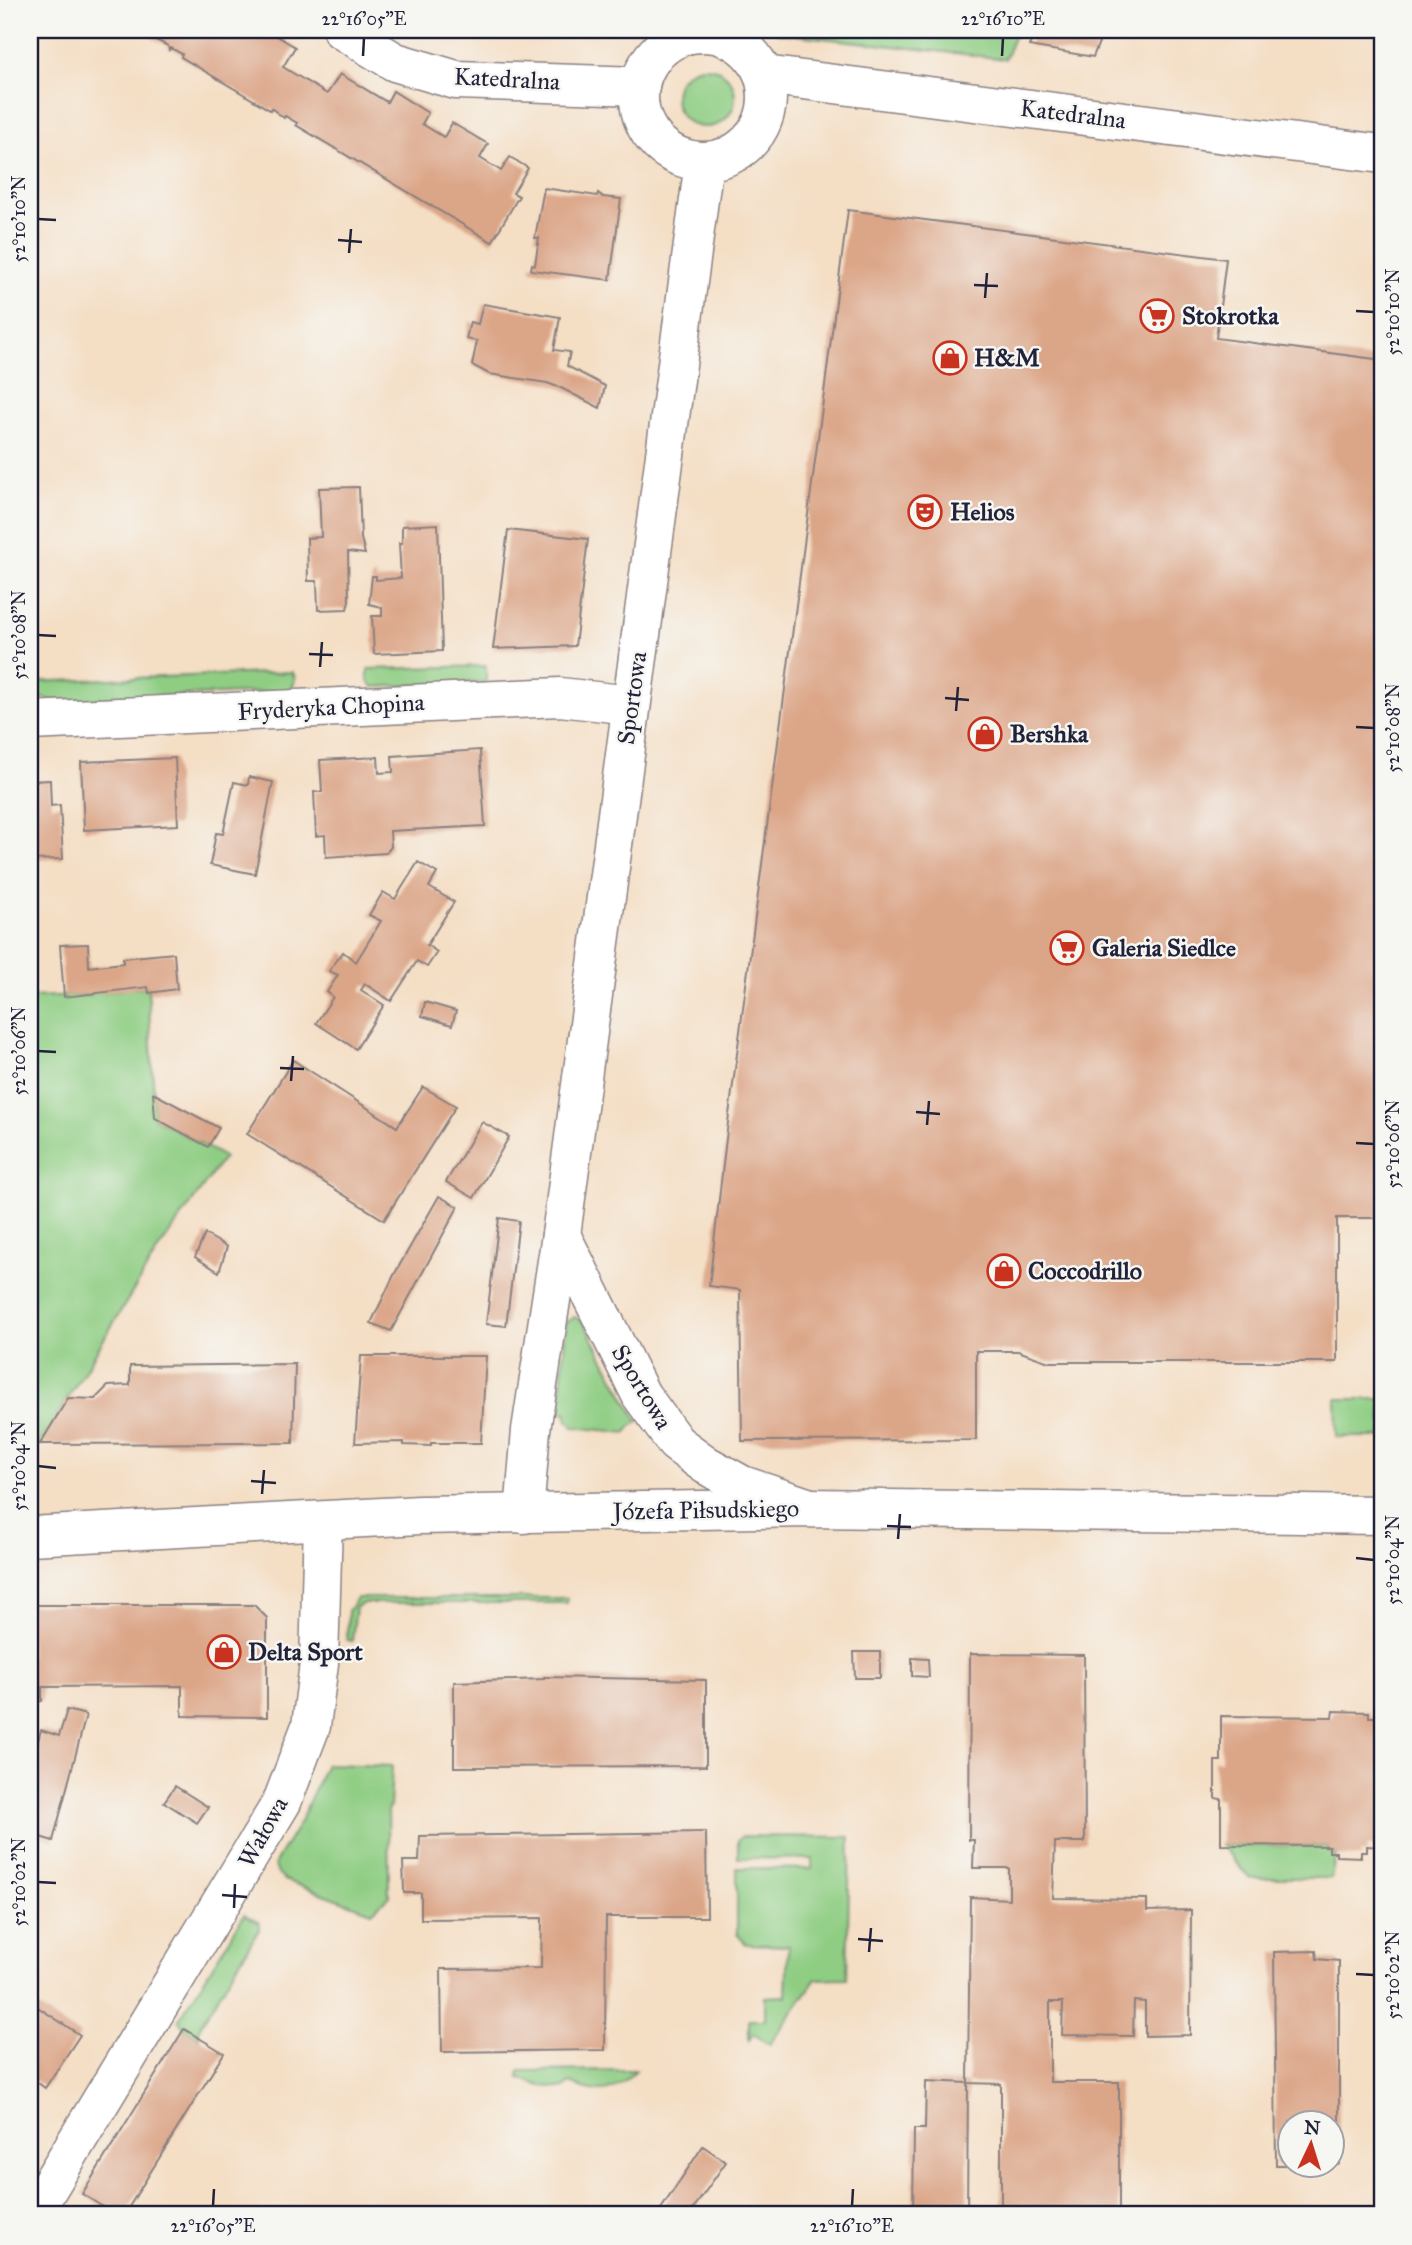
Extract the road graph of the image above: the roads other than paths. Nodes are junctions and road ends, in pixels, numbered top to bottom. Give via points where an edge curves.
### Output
1 (342, 30) edge
2 (764, 75) junction
3 (640, 86) junction
4 (1382, 154) edge
5 (704, 162) junction
6 (631, 705) junction
7 (30, 721) edge
8 (561, 1235) junction
9 (809, 1508) junction
10 (524, 1514) junction
11 (1382, 1515) edge
12 (323, 1521) junction
13 (30, 1536) edge
14 (32, 2215) edge

1 - 3 street, Katedralna via 396,62 456,80
2 - 3 street via 744,47 699,32 674,40 659,52 646,67
2 - 4 street, Katedralna
2 - 5 street via 768,95 757,134 742,149
3 - 5 street via 642,114 654,139 685,159
5 - 6 street, Sportowa
6 - 7 street, Fryderyka Chopina via 560,697
6 - 8 street, Sportowa
8 - 9 street, Sportowa via 641,1395 676,1443 742,1485
8 - 10 street, Sportowa via 531,1430
9 - 10 street, Józefa Piłsudskiego
9 - 11 street, Józefa Piłsudskiego
10 - 12 street, Józefa Piłsudskiego
12 - 13 street, Józefa Piłsudskiego
12 - 14 street, Wałowa via 319,1663 311,1726 282,1802

